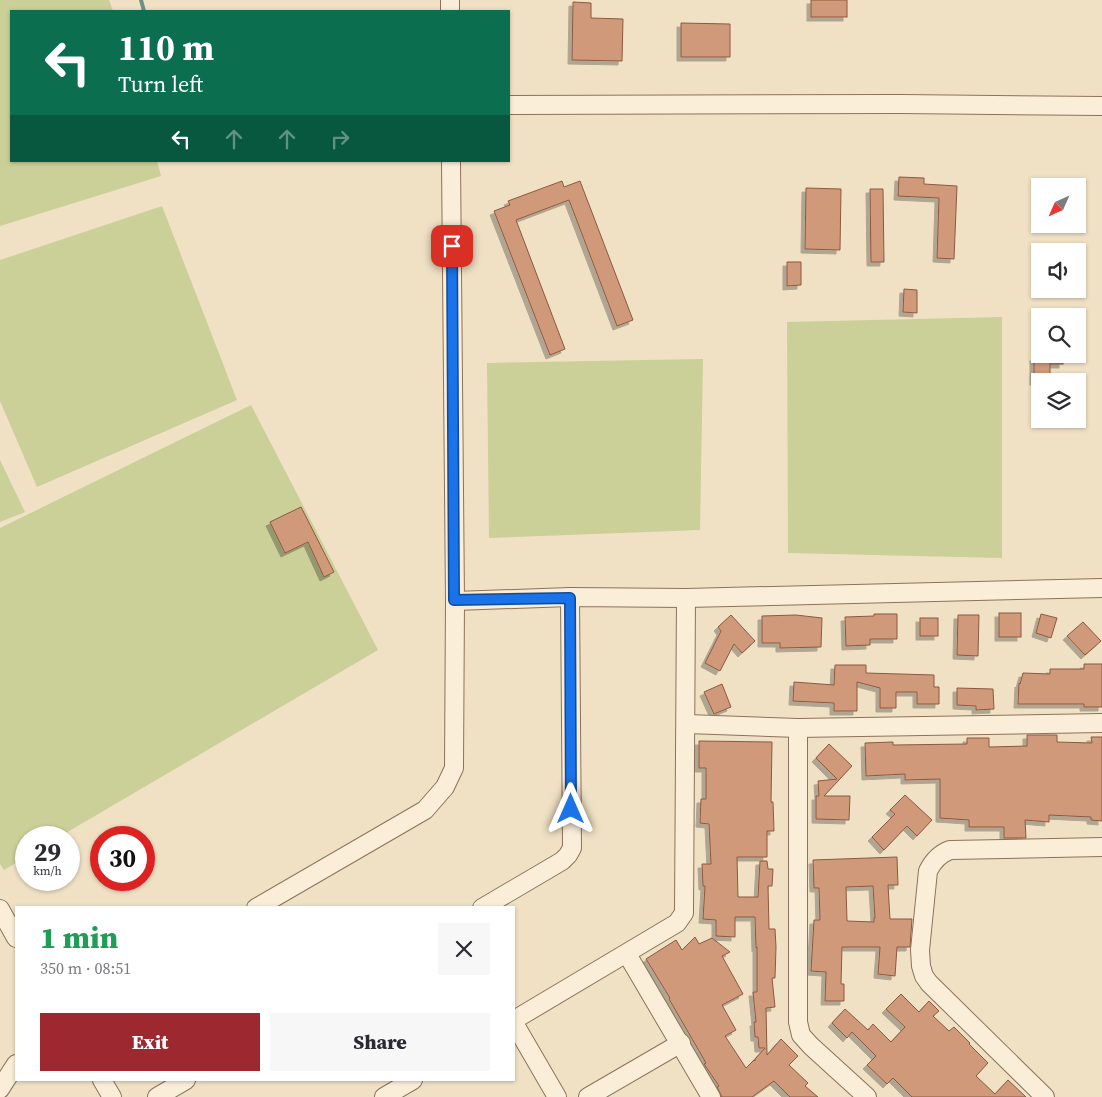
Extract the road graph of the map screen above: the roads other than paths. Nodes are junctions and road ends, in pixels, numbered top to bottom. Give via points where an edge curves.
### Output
1 (510, 105) edge
2 (1102, 106) edge
3 (451, 162) edge
4 (1102, 588) edge
5 (570, 598) junction
6 (686, 598) junction
7 (454, 600) junction
8 (1102, 723) edge
9 (687, 724) junction
10 (798, 728) junction
11 (1102, 847) edge
12 (259, 906) edge
13 (485, 906) edge
14 (0, 909) edge
15 (15, 936) edge
16 (627, 954) junction
17 (515, 1021) edge
18 (515, 1024) edge
19 (681, 1043) junction
20 (15, 1066) edge
21 (103, 1081) edge
22 (184, 1081) edge
23 (408, 1088) edge
24 (0, 1089) edge
25 (112, 1097) edge
26 (157, 1097) edge
27 (384, 1097) edge
28 (557, 1097) edge
29 (588, 1097) edge
30 (712, 1097) edge
31 (867, 1097) edge
32 (1045, 1097) edge

1 - 2 street
3 - 7 street
4 - 6 street
5 - 6 street
5 - 7 street
5 - 13 street via 572,848 562,861
6 - 9 street
7 - 12 street via 454,768 445,787 424,810
8 - 10 street
9 - 10 street
9 - 16 street via 684,913 677,923
10 - 31 street via 798,1022 802,1035 811,1046
11 - 32 street via 950,850 934,860 928,871 920,950 924,976
14 - 15 street
16 - 17 street
16 - 19 street
18 - 28 street
19 - 29 street
19 - 30 street
20 - 24 street
21 - 25 street
22 - 26 street
23 - 27 street

